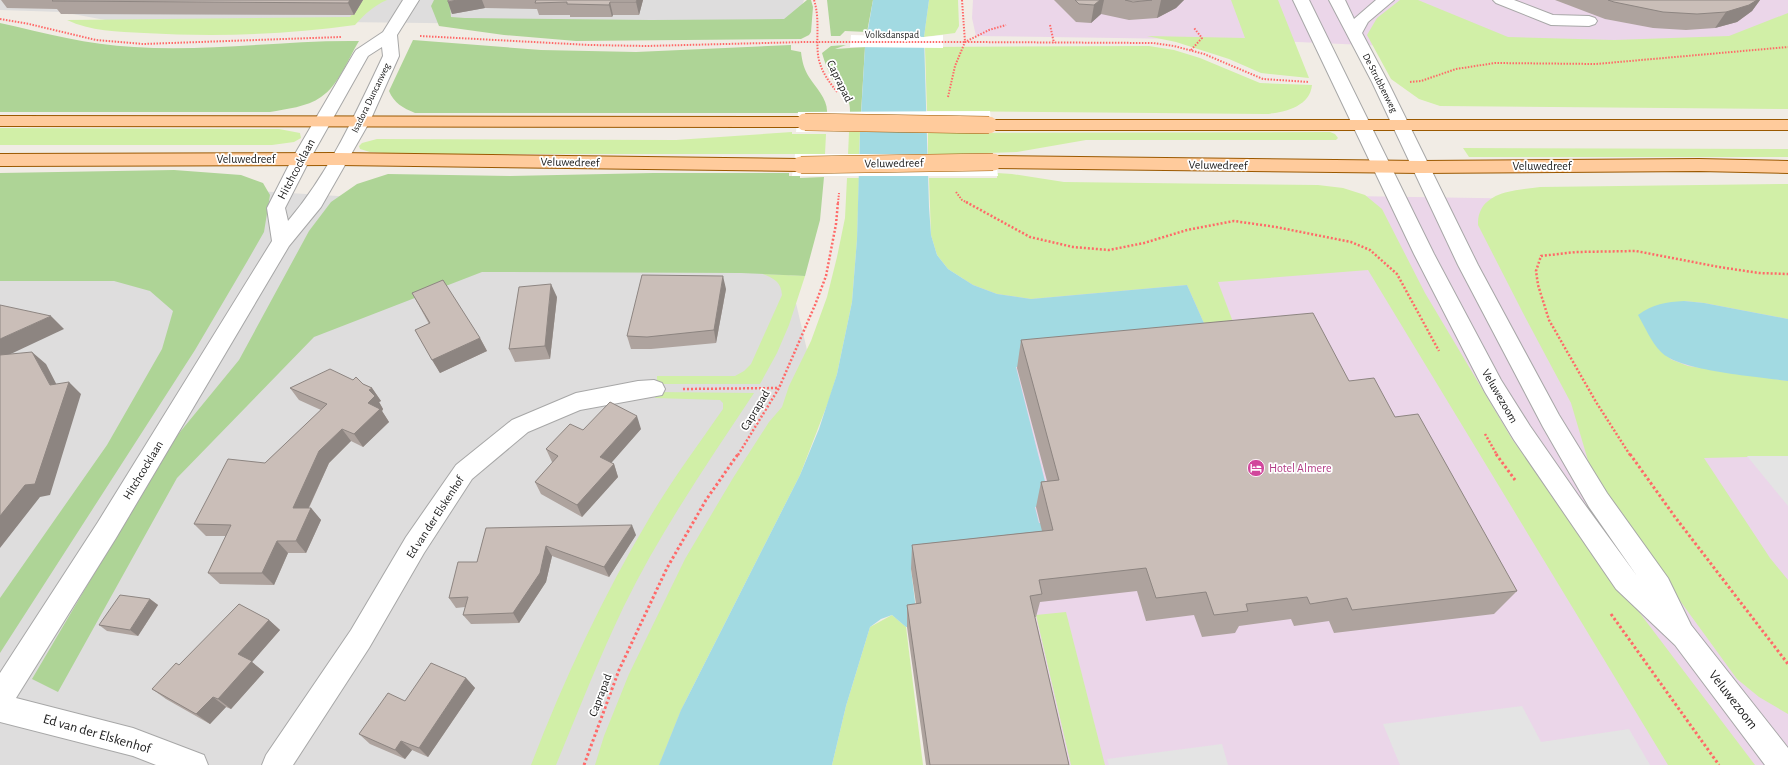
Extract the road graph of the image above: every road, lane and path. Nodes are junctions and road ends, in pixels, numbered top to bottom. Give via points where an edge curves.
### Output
1 (411, 0) edge
2 (814, 0) edge
3 (1301, 0) edge
4 (1337, 0) edge
5 (1386, 0) edge
6 (1501, 0) edge
7 (1589, 21) dead end
8 (1006, 25) dead end
9 (1050, 26) dead end
10 (1194, 28) dead end
11 (1354, 32) junction
12 (389, 35) junction
13 (818, 42) junction
14 (965, 42) junction
15 (1054, 43) dead end
16 (1191, 50) dead end
17 (841, 99) dead end
18 (948, 101) dead end
19 (0, 121) edge
20 (361, 121) junction
21 (321, 122) junction
22 (1788, 125) edge
23 (1361, 126) junction
24 (1401, 126) junction
25 (301, 158) junction
26 (339, 158) junction
27 (0, 160) edge
28 (1383, 167) junction
29 (1421, 167) junction
30 (1788, 167) edge
31 (840, 189) dead end
32 (955, 190) dead end
33 (282, 241) junction
34 (1788, 274) edge
35 (1442, 356) dead end
36 (778, 388) junction
37 (654, 389) joint
38 (1483, 432) dead end
39 (1517, 484) dead end
40 (1609, 612) dead end
41 (1684, 636) junction
42 (1788, 664) edge
43 (0, 698) edge
44 (0, 708) edge
45 (194, 765) edge
46 (276, 765) edge
47 (584, 765) edge
48 (1719, 765) edge
49 (1783, 765) edge

1 - 12 street
2 - 13 path, Caprapad via 820,26
3 - 23 street
4 - 11 street, De Strubbenweg
5 - 11 street via 1361,20
6 - 7 street via 1551,20
8 - 14 path
9 - 15 path
10 - 16 path via 1202,38
11 - 24 street, De Strubbenweg
12 - 20 street, Isadora Duncanweg via 391,56
12 - 21 street via 362,53
13 - 14 path, Volksdanspad
13 - 17 path, Caprapad via 822,69
14 - 18 path via 955,66
19 - 21 main road
20 - 21 main road
20 - 23 main road, bridge
20 - 26 street, Isadora Duncanweg
21 - 25 street, Hitchcocklaan
22 - 24 main road
23 - 24 main road
23 - 28 street, Veluwezoom
24 - 29 street, De Strubbenweg
25 - 26 main road, Veluwedreef
25 - 27 main road, Veluwedreef
25 - 33 street, Hitchcocklaan via 276,208
26 - 28 main road, Veluwedreef, bridge via 801,164 993,162
26 - 33 street, Hitchcocklaan via 314,203
28 - 29 main road, Veluwedreef
28 - 41 street, Veluwezoom via 1460,325 1522,433 1625,581
29 - 30 main road, Veluwedreef
29 - 41 street, Veluwezoom via 1468,265 1551,421 1598,500 1659,586
31 - 36 path, Caprapad via 826,276
32 - 35 path via 962,200 1030,237 1072,247 1109,250 1144,244 1187,230 1234,221 1351,242 1370,250 1397,274
33 - 43 street, Hitchcocklaan via 107,530
34 - 42 path via 1759,273 1636,251 1562,252 1541,256 1536,272 1541,298 1554,329 1628,453
36 - 37 path
36 - 47 path, Caprapad via 750,437 706,500 667,568 619,670
37 - 46 street, Ed van der Elskenhof via 576,402 520,426 464,472 415,546 360,639
38 - 39 path
40 - 48 path
41 - 49 street, Veluwezoom
44 - 45 street, Ed van der Elskenhof via 133,742

